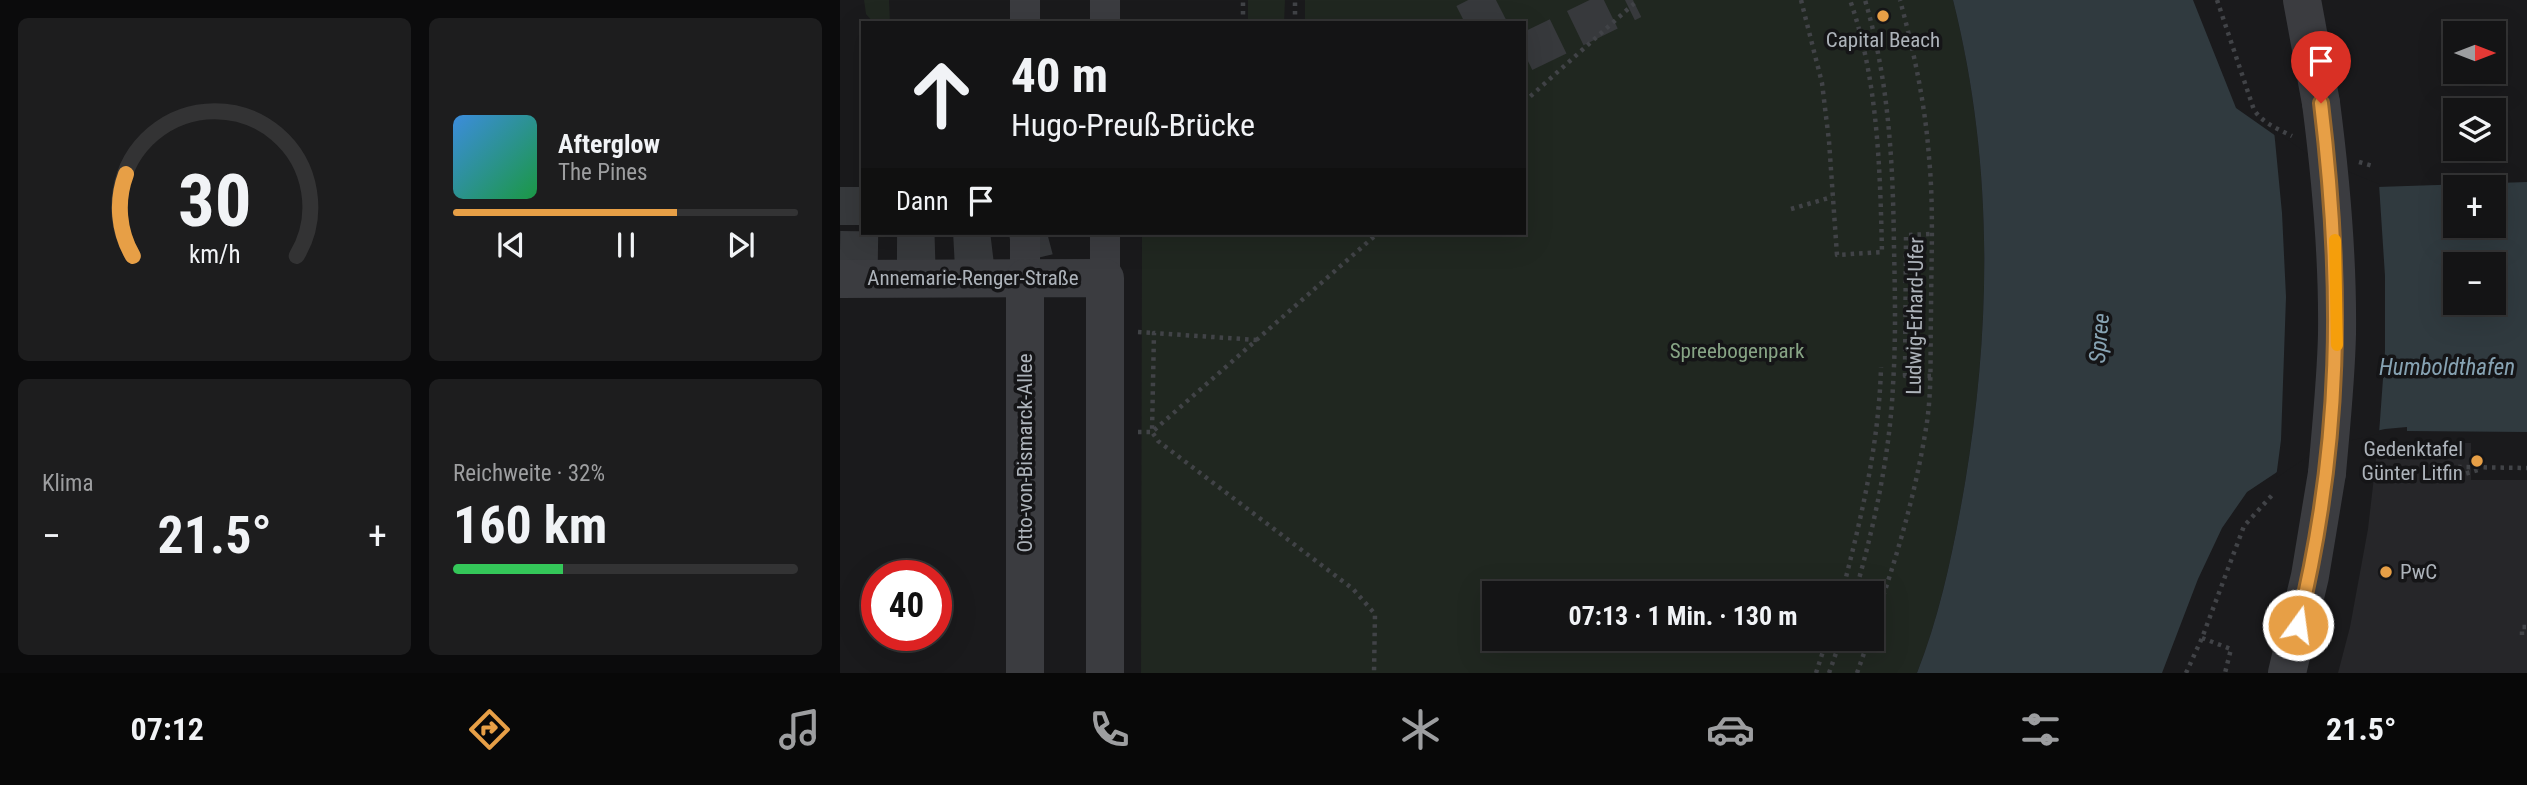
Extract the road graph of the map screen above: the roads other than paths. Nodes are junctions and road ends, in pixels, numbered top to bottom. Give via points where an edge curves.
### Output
1 (1025, 0) edge
2 (1105, 0) edge
3 (2302, 0) edge
4 (1025, 21) edge
5 (1105, 21) edge
6 (1026, 235) edge
7 (1105, 235) edge
8 (1026, 278) junction
9 (1105, 278) junction
10 (840, 279) edge
11 (1025, 673) edge
12 (1105, 673) edge
13 (2287, 673) edge

1 - 4 street
2 - 5 street
3 - 13 street, bridge via 2321,103 2333,212 2336,377 2327,473 2310,576
6 - 8 street, Otto-von-Bismarck-Allee
7 - 9 street
8 - 9 street, Annemarie-Renger-Straße
8 - 10 street, Annemarie-Renger-Straße
8 - 11 street, Otto-von-Bismarck-Allee
9 - 12 street

